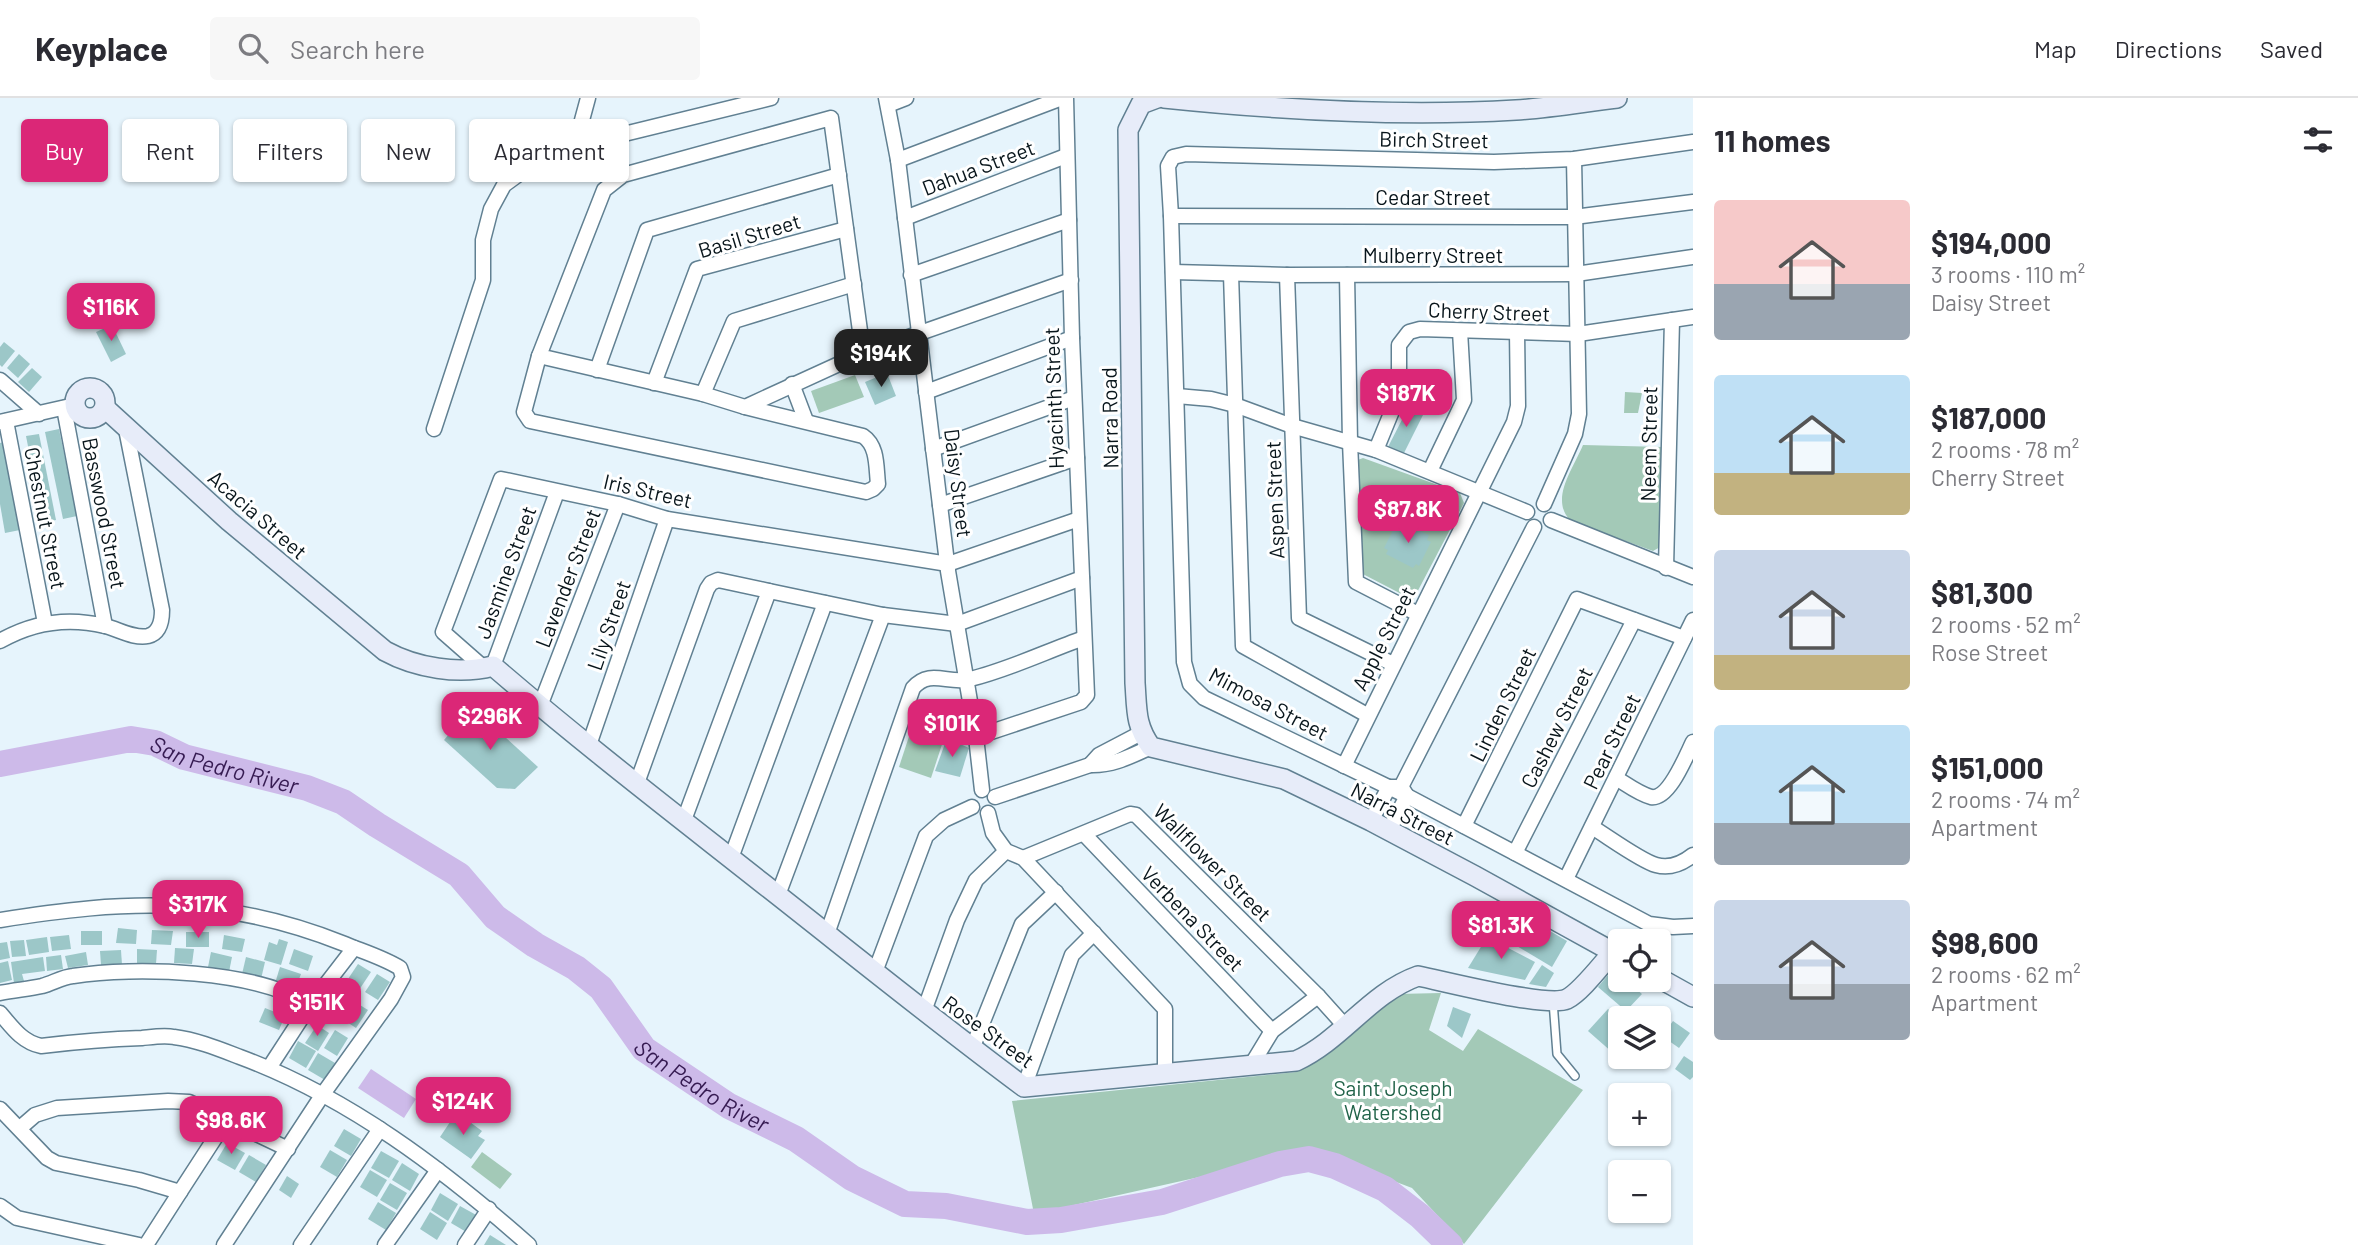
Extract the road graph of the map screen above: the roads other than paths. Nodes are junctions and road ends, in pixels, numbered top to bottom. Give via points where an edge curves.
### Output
1 (588, 98) edge
2 (771, 98) edge
3 (906, 98) edge
4 (1064, 98) edge
5 (1164, 98) edge
6 (1617, 98) edge
7 (1144, 100) edge
8 (887, 101) edge
9 (582, 119) edge
10 (629, 133) edge
11 (1693, 142) edge
12 (1066, 156) junction
13 (1173, 157) joint
14 (1574, 159) junction
15 (898, 160) junction
16 (839, 175) junction
17 (507, 182) edge
18 (1693, 202) edge
19 (1171, 216) junction
20 (1574, 217) junction
21 (905, 218) junction
22 (1069, 220) junction
23 (846, 229) junction
24 (1693, 257) edge
25 (1173, 272) junction
26 (1231, 274) junction
27 (1576, 274) junction
28 (911, 275) junction
29 (1287, 275) junction
30 (1347, 275) junction
31 (1071, 280) junction
32 (854, 285) junction
33 (1693, 317) edge
34 (1672, 320) junction
35 (1460, 331) junction
36 (1517, 332) junction
37 (919, 334) junction
38 (1578, 334) junction
39 (1072, 338) junction
40 (863, 354) junction
41 (539, 356) junction
42 (597, 370) junction
43 (0, 380) edge
44 (654, 383) junction
45 (792, 384) junction
46 (926, 392) junction
47 (703, 394) junction
48 (1177, 396) junction
49 (1074, 398) junction
50 (1235, 405) junction
51 (70, 407) junction
52 (744, 407) junction
53 (39, 414) junction
54 (3, 422) edge
55 (806, 422) junction
56 (1292, 426) junction
57 (126, 429) junction
58 (434, 429) dead end
59 (1350, 442) junction
60 (933, 449) junction
61 (1376, 450) junction
62 (1077, 458) junction
63 (1430, 471) junction
64 (1479, 491) junction
65 (557, 492) junction
66 (618, 504) junction
67 (1544, 504) junction
68 (940, 505) junction
69 (1527, 512) junction
70 (667, 519) junction
71 (1079, 519) junction
72 (1551, 520) junction
73 (1534, 527) junction
74 (947, 564) junction
75 (1666, 568) junction
76 (1693, 577) edge
77 (1082, 578) junction
78 (769, 592) junction
79 (825, 603) junction
80 (1418, 614) junction
81 (883, 615) junction
82 (1634, 620) junction
83 (1693, 620) edge
84 (45, 624) junction
85 (957, 624) junction
86 (106, 626) junction
87 (1084, 638) junction
88 (1684, 638) junction
89 (0, 641) edge
90 (1393, 664) junction
91 (488, 667) junction
92 (967, 680) junction
93 (540, 706) junction
94 (1367, 715) junction
95 (976, 737) junction
96 (1146, 740) junction
97 (1693, 742) edge
98 (589, 745) junction
99 (1344, 766) junction
100 (1616, 778) junction
101 (637, 783) junction
102 (1399, 790) junction
103 (989, 793) junction
104 (972, 807) junction
105 (988, 813) junction
106 (684, 820) junction
107 (1371, 821) junction
108 (1464, 827) junction
109 (1592, 827) junction
110 (1389, 830) junction
111 (1083, 834) junction
112 (1006, 852) junction
113 (1515, 853) junction
114 (1693, 855) edge
115 (731, 858) junction
116 (1023, 858) junction
117 (1566, 879) junction
118 (1056, 892) junction
119 (778, 895) junction
120 (0, 920) edge
121 (1693, 926) edge
122 (1094, 933) junction
123 (827, 934) junction
124 (354, 948) junction
125 (1608, 949) edge
126 (1608, 962) edge
127 (875, 972) junction
128 (1671, 985) edge
129 (0, 993) edge
130 (1318, 996) junction
131 (1693, 998) edge
132 (1552, 1000) junction
133 (310, 1005) junction
134 (924, 1011) junction
135 (0, 1013) edge
136 (1345, 1027) junction
137 (1272, 1031) junction
138 (972, 1049) junction
139 (1252, 1064) junction
140 (269, 1068) junction
141 (1165, 1072) junction
142 (1575, 1076) dead end
143 (1024, 1087) junction
144 (323, 1094) junction
145 (0, 1109) edge
146 (226, 1121) junction
147 (20, 1128) junction
148 (380, 1129) junction
149 (288, 1149) junction
150 (438, 1170) junction
151 (180, 1192) junction
152 (0, 1206) edge
153 (489, 1209) junction
154 (139, 1245) edge
155 (146, 1245) edge
156 (224, 1245) edge
157 (301, 1245) edge
158 (385, 1245) edge
159 (465, 1245) edge
160 (529, 1245) edge

1 - 9 street
2 - 10 street
3 - 8 street
4 - 12 street, Hyacinth Street
4 - 15 street
5 - 6 street via 1338,111 1429,111 1516,110
7 - 96 street, Narra Road via 1128,130 1135,683
8 - 15 street, Daisy Street
11 - 14 street, Birch Street
12 - 21 street, Dahua Street
12 - 22 street, Hyacinth Street
13 - 14 street, Birch Street
13 - 19 street, Mimosa Street via 1168,166
14 - 20 street
15 - 21 street, Daisy Street
16 - 23 street
16 - 41 street via 831,118 623,175 604,190
16 - 42 street via 648,230
17 - 58 street via 491,209 483,240 483,281
18 - 20 street, Cedar Street
19 - 20 street, Cedar Street
19 - 25 street, Mimosa Street
20 - 27 street
21 - 28 street, Daisy Street
22 - 28 street
22 - 31 street, Hyacinth Street
23 - 32 street
23 - 44 street, Basil Street via 697,269
24 - 27 street, Mulberry Street
25 - 26 street, Mulberry Street
25 - 48 street, Mimosa Street
26 - 29 street, Mulberry Street
26 - 50 street
27 - 30 street, Mulberry Street
27 - 38 street
28 - 37 street, Daisy Street
29 - 30 street, Mulberry Street
29 - 56 street, Aspen Street
30 - 59 street
31 - 37 street
31 - 39 street, Hyacinth Street
32 - 40 street
32 - 47 street via 734,321
33 - 34 street, Cherry Street
34 - 38 street, Cherry Street
34 - 75 street, Neem Street
35 - 36 street, Cherry Street
35 - 61 street, Cherry Street via 1420,329 1404,336 1399,345 1399,394
35 - 63 street via 1464,400
36 - 38 street, Cherry Street
36 - 64 street, Apple Street via 1517,414
37 - 40 street
37 - 46 street, Daisy Street
38 - 67 street via 1577,425
39 - 46 street
39 - 49 street, Hyacinth Street
40 - 45 street
41 - 42 street
41 - 55 street via 524,412 530,421 866,492 873,489 877,484 870,441
42 - 44 street
43 - 53 street
44 - 47 street
45 - 52 street
45 - 55 street
46 - 60 street, Daisy Street
47 - 52 street
48 - 50 street
48 - 99 street, Mimosa Street via 1184,662 1190,684 1204,698
49 - 60 street
49 - 62 street, Hyacinth Street
50 - 56 street
50 - 94 street via 1243,646
51 - 53 street
51 - 57 street, Acacia Street via 86,388 92,388 101,393 105,408
51 - 86 street, Basswood Street
52 - 55 street
53 - 54 street
54 - 84 street, Chestnut Street
56 - 59 street
56 - 90 street, Aspen Street via 1299,618
57 - 86 street via 162,621 149,636
57 - 91 street, Acacia Street via 385,651 434,668
59 - 61 street
59 - 80 street via 1356,582
60 - 68 street, Daisy Street
61 - 63 street
62 - 68 street
62 - 71 street, Hyacinth Street
63 - 64 street
64 - 69 street
64 - 80 street, Apple Street
65 - 66 street, Iris Street
65 - 91 street, Jasmine Street
65 - 91 street, Iris Street via 501,479 443,632
66 - 70 street, Iris Street
66 - 93 street, Lavender Street
67 - 69 street via 1532,505
67 - 72 street via 1551,511
68 - 74 street, Daisy Street
69 - 73 street
70 - 74 street, Iris Street
70 - 98 street, Lily Street
71 - 74 street
71 - 77 street, Hyacinth Street
72 - 73 street via 1544,527
72 - 75 street
73 - 102 street
74 - 85 street, Daisy Street
75 - 76 street
77 - 85 street
77 - 87 street, Hyacinth Street
78 - 79 street
78 - 101 street via 718,580 706,589
78 - 106 street
79 - 81 street
79 - 115 street
80 - 90 street, Apple Street
81 - 85 street
81 - 119 street
82 - 88 street
82 - 108 street, Linden Street via 1577,599
82 - 113 street, Cashew Street
83 - 88 street, Pear Street
84 - 86 street via 73,620
84 - 89 street
85 - 92 street, Daisy Street
87 - 92 street
87 - 95 street, Hyacinth Street via 1087,695 1082,702
88 - 100 street, Pear Street
90 - 94 street, Apple Street
91 - 93 street, Rose Street
92 - 95 street, Daisy Street
92 - 123 street via 933,677 920,680 913,688
93 - 98 street, Rose Street
94 - 99 street, Apple Street
95 - 103 street, Daisy Street
96 - 103 street via 1100,755 1090,765
96 - 107 street, Narra Street via 1284,779
97 - 100 street via 1672,782 1654,798
98 - 101 street, Rose Street
99 - 102 street, Mimosa Street
100 - 109 street, Pear Street
101 - 106 street, Rose Street
102 - 107 street
102 - 108 street, Mimosa Street
102 - 110 street
103 - 104 street via 973,796
103 - 105 street via 994,809
104 - 105 street
104 - 127 street via 944,820 926,836
105 - 112 street via 993,833
106 - 115 street, Rose Street
107 - 110 street, Narra Street
108 - 113 street, Mimosa Street
109 - 114 street via 1656,865 1672,866
109 - 117 street, Pear Street
110 - 125 street, Narra Street
111 - 116 street, Wallflower Street
111 - 130 street, Wallflower Street via 1136,815
111 - 137 street, Verbena Street
112 - 116 street
112 - 134 street via 976,880
113 - 117 street, Mimosa Street
115 - 119 street, Rose Street
116 - 118 street
117 - 121 street, Mimosa Street via 1649,924
118 - 122 street
118 - 138 street via 1022,924
119 - 123 street, Rose Street
120 - 124 street via 93,907 182,905 262,917
122 - 141 street via 1165,1009
122 - 143 street via 1072,955
123 - 127 street, Rose Street
124 - 133 street
124 - 144 street via 392,963 403,977
126 - 132 street via 1567,999
127 - 134 street, Rose Street
128 - 131 street
129 - 133 street via 71,976 156,971 226,977 295,995
130 - 136 street, Wallflower Street
130 - 137 street
132 - 136 street, Rose Street via 1418,976 1382,995
132 - 142 lane via 1557,1054
133 - 140 street
134 - 138 street, Rose Street
135 - 140 street via 30,1044 173,1037
136 - 139 street, Rose Street via 1296,1060
137 - 139 street
138 - 143 street, Rose Street
139 - 141 street, Rose Street
140 - 144 street
141 - 143 street, Rose Street
144 - 148 street
144 - 149 street
145 - 147 street
146 - 147 street via 189,1102 168,1101 57,1108 35,1115
146 - 149 street
146 - 151 street
147 - 151 street via 56,1163
148 - 150 street
148 - 157 street
149 - 156 street
150 - 153 street
150 - 158 street
151 - 155 street
152 - 154 street via 17,1218
153 - 159 street
153 - 160 street

